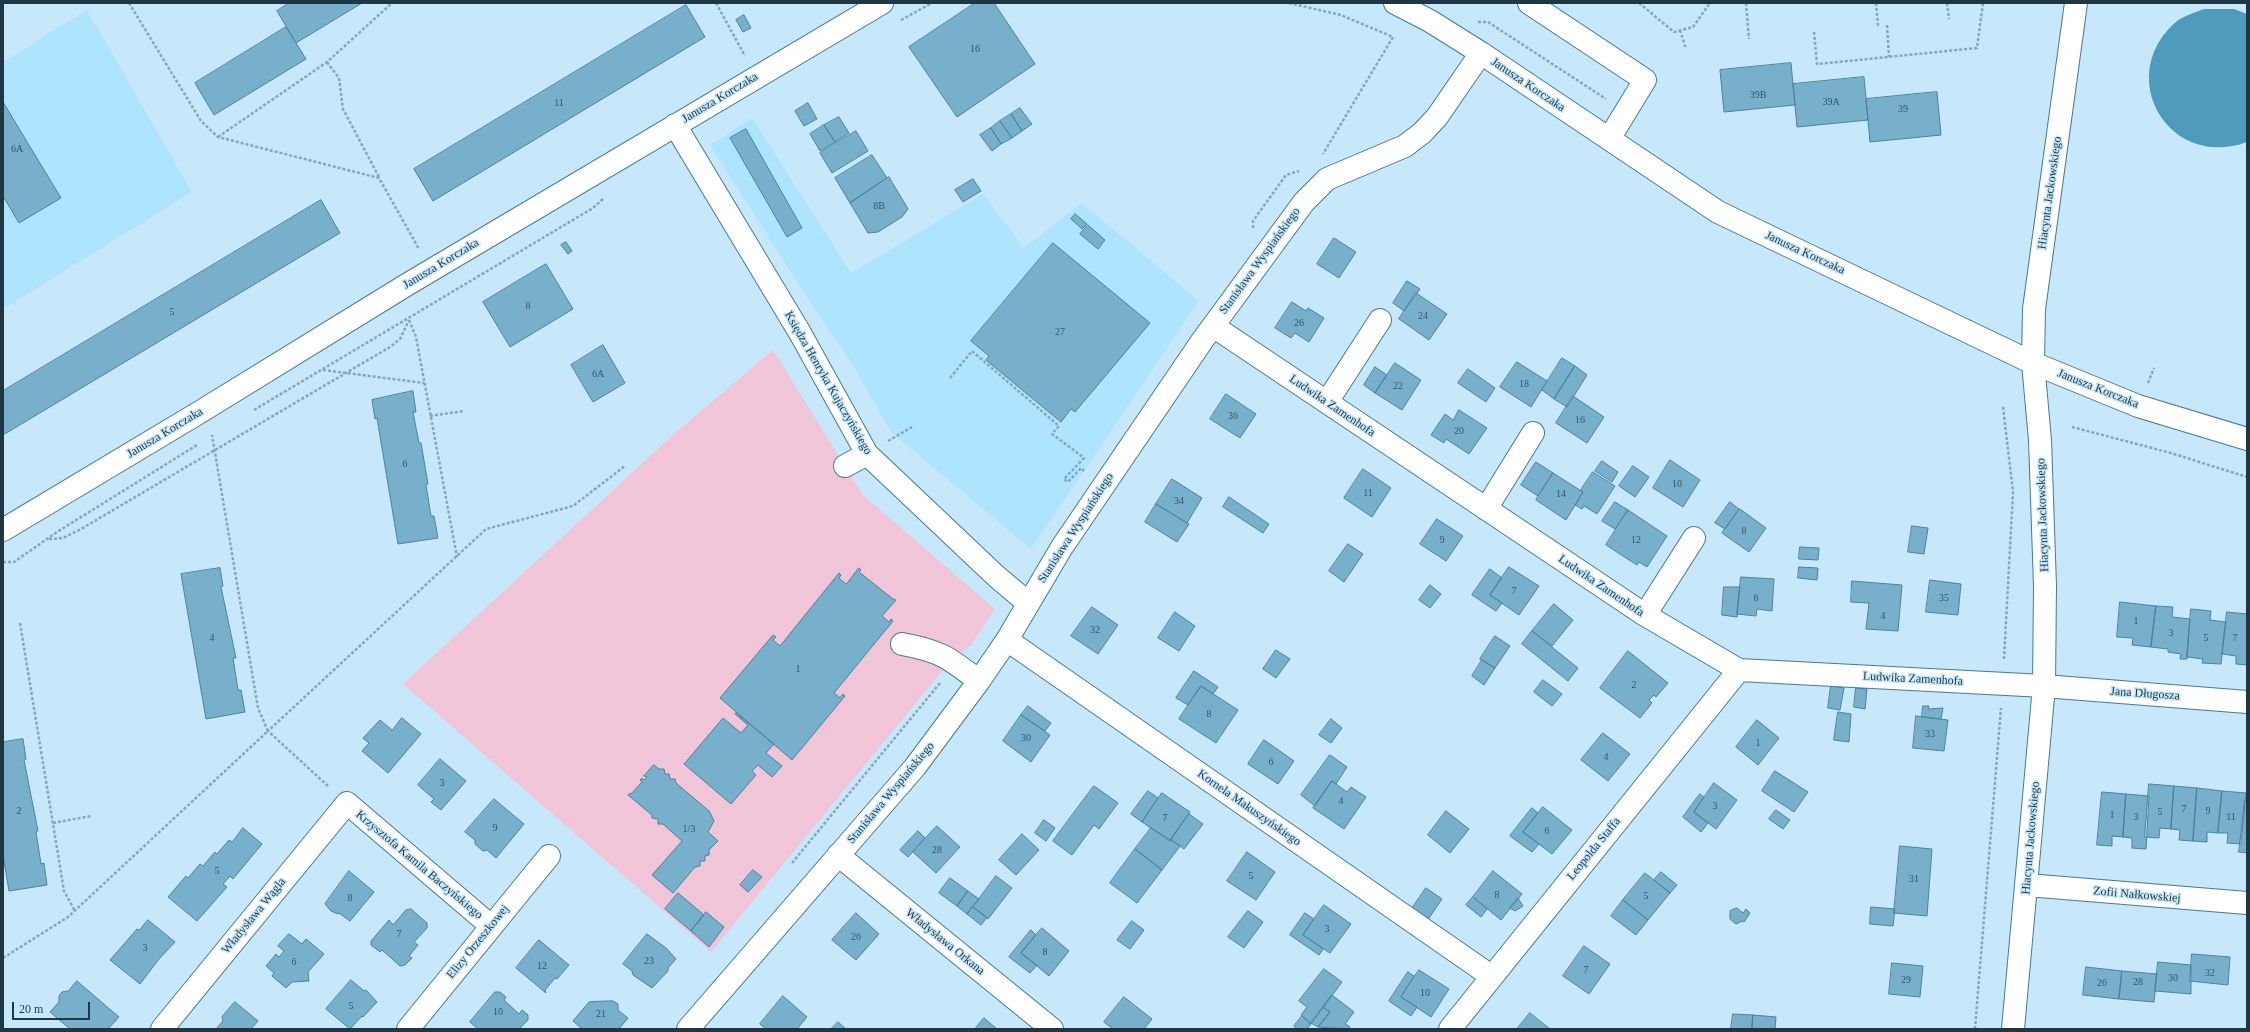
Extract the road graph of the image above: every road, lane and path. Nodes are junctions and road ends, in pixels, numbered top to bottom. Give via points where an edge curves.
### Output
1 (129, 3) edge
2 (392, 3) edge
3 (716, 3) edge
4 (882, 3) edge
5 (1289, 3) edge
6 (1395, 3) edge
7 (1529, 3) edge
8 (1638, 3) edge
9 (1710, 3) edge
10 (1746, 3) edge
11 (1876, 3) edge
12 (1947, 3) edge
13 (1983, 3) edge
14 (2076, 3) edge
15 (1949, 19) dead end
16 (1472, 21) dead end
17 (1887, 25) dead end
18 (1878, 26) dead end
19 (1680, 30) junction
20 (1814, 32) dead end
21 (1393, 38) dead end
22 (1749, 39) dead end
23 (1686, 49) dead end
24 (1481, 53) junction
25 (1889, 57) junction
26 (747, 60) dead end
27 (327, 62) junction
28 (1626, 111) junction
29 (675, 125) junction
30 (218, 137) junction
31 (1609, 139) junction
32 (379, 178) junction
33 (420, 251) dead end
34 (409, 320) junction
35 (1380, 320) dead end
36 (1213, 326) junction
37 (2033, 363) junction
38 (2154, 368) dead end
39 (322, 370) junction
40 (347, 373) junction
41 (950, 378) dead end
42 (424, 383) junction
43 (2146, 386) dead end
44 (1327, 402) junction
45 (2003, 407) dead end
46 (464, 411) dead end
47 (247, 414) dead end
48 (430, 416) junction
49 (2072, 427) dead end
50 (218, 432) dead end
51 (1533, 433) dead end
52 (212, 435) junction
53 (206, 439) dead end
54 (2247, 439) edge
55 (201, 442) dead end
56 (215, 451) junction
57 (867, 454) junction
58 (625, 466) dead end
59 (845, 466) dead end
60 (1089, 475) dead end
61 (2247, 476) edge
62 (1486, 509) junction
63 (3, 530) edge
64 (1694, 538) dead end
65 (48, 539) junction
66 (457, 557) junction
67 (3, 562) edge
68 (1028, 603) junction
69 (1645, 615) junction
70 (20, 623) dead end
71 (1007, 640) junction
72 (902, 644) dead end
73 (1739, 670) junction
74 (971, 675) junction
75 (2003, 684) junction
76 (2044, 686) junction
77 (2247, 702) edge
78 (268, 731) junction
79 (347, 803) junction
80 (91, 816) dead end
81 (53, 824) junction
82 (838, 855) junction
83 (549, 856) dead end
84 (792, 863) dead end
85 (2027, 885) junction
86 (2247, 903) edge
87 (75, 911) junction
88 (492, 926) junction
89 (3, 958) edge
90 (1491, 976) junction
91 (162, 1029) edge
92 (408, 1029) edge
93 (688, 1029) edge
94 (1052, 1029) edge
95 (1450, 1029) edge
96 (1975, 1029) edge
97 (2013, 1029) edge

1 - 30 path via 201,121
2 - 27 path
3 - 26 path
4 - 29 street, Janusza Korczaka
5 - 21 path via 1341,16
6 - 24 street, Janusza Korczaka via 1430,20
7 - 28 street via 1645,80
8 - 19 path via 1674,32
9 - 19 path via 1693,27
10 - 22 path
11 - 18 path
12 - 15 path
13 - 25 path via 1977,48
14 - 37 street, Hiacynta Jackowskiego via 2035,303
16 - 28 path via 1488,22
17 - 25 path
19 - 23 path
20 - 25 path via 1817,64
24 - 31 street, Janusza Korczaka
24 - 36 street, Stanisława Wyspiańskiego via 1437,117 1422,133 1405,146 1327,179 1304,202
27 - 30 path
27 - 32 path via 338,78 343,109
28 - 31 street
29 - 57 street, Księdza Henryka Kujaczyńskiego via 800,333
29 - 63 street, Janusza Korczaka
30 - 32 path
31 - 37 street, Janusza Korczaka via 1718,212
32 - 33 path
34 - 39 path
34 - 40 path via 400,339
34 - 42 path via 416,337
35 - 44 street
36 - 44 street, Ludwika Zamenhofa
36 - 68 street, Stanisława Wyspiańskiego via 1062,547
37 - 54 street, Janusza Korczaka via 2138,406
37 - 76 street, Hiacynta Jackowskiego via 2043,499 2046,586
38 - 43 path
39 - 40 path
39 - 47 path
40 - 42 path
40 - 56 path
41 - 60 path via 972,351 1059,426 1052,434 1084,458 1064,479 1068,482 1081,468
42 - 48 path
44 - 62 street, Ludwika Zamenhofa
45 - 75 path via 2013,492
46 - 48 path
48 - 66 path
49 - 61 path
50 - 52 path
51 - 62 street
52 - 53 path
52 - 56 path
55 - 65 path
56 - 65 path via 81,529 63,538
56 - 78 path via 258,708
57 - 59 street
57 - 68 street, Księdza Henryka Kujaczyńskiego
58 - 66 path via 573,506 486,529
62 - 69 street, Ludwika Zamenhofa
64 - 69 street
65 - 67 path via 14,562
66 - 78 path
68 - 71 street, Stanisława Wyspiańskiego
69 - 73 street, Ludwika Zamenhofa
70 - 81 path
71 - 74 street, Stanisława Wyspiańskiego
71 - 90 street, Kornela Makuszyńskiego
72 - 74 street via 930,649 952,659
73 - 75 street, Ludwika Zamenhofa
73 - 90 street, Leopolda Staffa
74 - 82 street, Stanisława Wyspiańskiego via 915,767
74 - 84 path via 945,676
75 - 76 street, Ludwika Zamenhofa
75 - 96 path
76 - 77 street, Jana Długosza
76 - 85 street, Hiacynta Jackowskiego
78 - 79 path
78 - 87 path
79 - 88 street, Krzysztofa Kamila Baczyńskiego
79 - 91 street, Władysława Wągla
80 - 81 path
81 - 87 path via 64,891
82 - 93 street, Stanisława Wyspiańskiego
82 - 94 street, Władysława Orkana
83 - 88 street, Elizy Orzeszkowej
85 - 86 street, Zofii Nałkowskiej
85 - 97 street, Hiacynta Jackowskiego
87 - 89 path
88 - 92 street, Elizy Orzeszkowej
90 - 95 street, Leopolda Staffa

